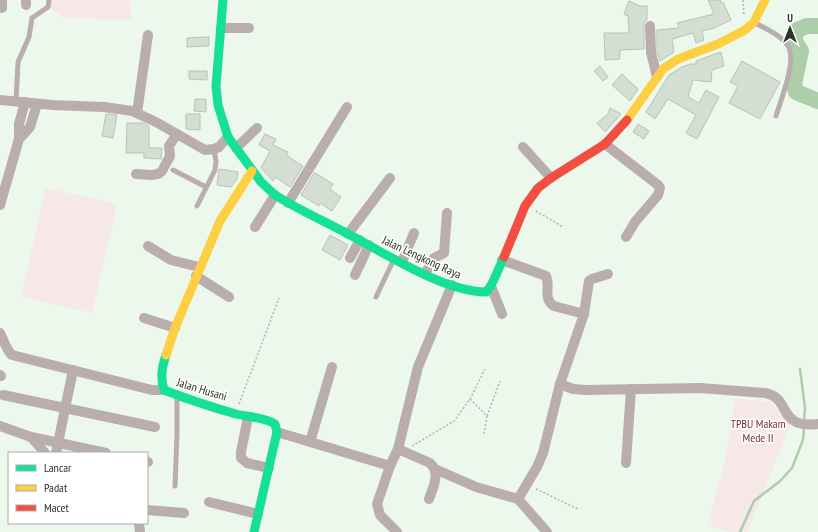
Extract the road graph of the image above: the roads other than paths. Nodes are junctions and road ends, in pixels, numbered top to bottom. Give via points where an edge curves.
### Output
1 (49, 0) edge
2 (223, 0) edge
3 (764, 0) edge
4 (754, 22) junction
5 (650, 26) dead end
6 (221, 28) junction
7 (249, 28) dead end
8 (148, 35) dead end
9 (657, 77) junction
10 (0, 100) edge
11 (21, 102) junction
12 (37, 104) junction
13 (347, 107) dead end
14 (137, 113) junction
15 (776, 116) dead end
16 (257, 128) dead end
17 (177, 134) junction
18 (228, 137) junction
19 (19, 139) junction
20 (605, 144) junction
21 (523, 147) dead end
22 (236, 148) junction
23 (214, 149) junction
24 (173, 170) dead end
25 (252, 171) junction
26 (136, 174) dead end
27 (390, 178) dead end
28 (551, 178) junction
29 (246, 182) junction
30 (261, 182) junction
31 (3, 183) edge
32 (206, 187) junction
33 (275, 195) junction
34 (288, 204) junction
35 (0, 205) edge
36 (198, 206) dead end
37 (447, 213) dead end
38 (255, 227) dead end
39 (414, 233) dead end
40 (348, 234) junction
41 (626, 237) dead end
42 (360, 240) junction
43 (370, 245) junction
44 (148, 246) dead end
45 (350, 258) dead end
46 (398, 260) junction
47 (502, 260) junction
48 (198, 271) junction
49 (425, 274) junction
50 (608, 274) dead end
51 (355, 275) dead end
52 (452, 285) junction
53 (491, 286) junction
54 (229, 297) dead end
55 (376, 297) dead end
56 (502, 314) dead end
57 (584, 314) junction
58 (144, 318) dead end
59 (175, 328) junction
60 (0, 332) edge
61 (332, 367) dead end
62 (73, 370) junction
63 (560, 384) junction
64 (631, 389) junction
65 (164, 390) junction
66 (3, 395) dead end
67 (177, 395) junction
68 (65, 408) junction
69 (248, 416) junction
70 (809, 424) edge
71 (0, 426) edge
72 (155, 427) dead end
73 (277, 432) junction
74 (31, 437) junction
75 (310, 442) junction
76 (58, 443) junction
77 (402, 451) junction
78 (44, 452) edge
79 (56, 452) edge
80 (101, 452) edge
81 (626, 463) dead end
82 (390, 466) junction
83 (269, 468) junction
84 (435, 469) junction
85 (175, 486) dead end
86 (429, 499) dead end
87 (518, 499) junction
88 (209, 502) dead end
89 (148, 510) edge
90 (184, 513) dead end
91 (258, 514) junction
92 (254, 532) edge
93 (397, 532) edge
94 (547, 532) edge

1 - 11 lane via 48,7 32,18 30,37 18,62
2 - 6 street, Jalan Lengkong Raya
3 - 4 street
4 - 9 street via 731,38 670,63
4 - 15 lane via 774,33 790,50 791,64
5 - 9 street via 651,52
6 - 7 street
6 - 18 street, Jalan Lengkong Raya via 216,86 220,114
8 - 14 street
9 - 20 street via 624,124
10 - 11 street
11 - 12 street
11 - 19 street
12 - 14 street via 104,107
12 - 19 street via 30,127
13 - 34 street
14 - 17 street
16 - 22 street
17 - 23 street via 205,150
17 - 26 street via 169,146 170,156 162,171 151,175
18 - 22 street, Jalan Lengkong Raya
18 - 23 street
19 - 31 street
20 - 28 street
20 - 41 street via 660,188 658,195
21 - 28 street
22 - 25 street, Jalan Lengkong Raya
23 - 32 lane via 216,166
24 - 32 lane
25 - 29 street, Jalan Husani
25 - 30 street, Jalan Lengkong Raya
27 - 40 street
28 - 47 street via 534,192 525,206
29 - 30 street
29 - 48 street, Jalan Husani via 220,221
30 - 33 street, Jalan Lengkong Raya
31 - 35 street
32 - 36 lane
33 - 34 street, Jalan Lengkong Raya
33 - 38 street
34 - 40 street, Jalan Lengkong Raya
37 - 49 street via 444,253 434,258
39 - 46 street
40 - 42 street, Jalan Lengkong Raya
42 - 43 street, Jalan Lengkong Raya
42 - 45 street
43 - 46 street, Jalan Lengkong Raya
43 - 51 street
44 - 48 street via 171,260
46 - 49 street, Jalan Lengkong Raya
46 - 55 lane
47 - 53 street
47 - 57 street via 546,276 547,298 550,304
48 - 54 street
48 - 59 street, Jalan Husani
49 - 52 street, Jalan Lengkong Raya
50 - 57 street via 589,281
52 - 53 street, Jalan Lengkong Raya via 480,293 486,292
52 - 77 street via 418,367
53 - 56 street
57 - 63 street
58 - 59 street
59 - 65 street, Jalan Husani via 162,367 161,380
60 - 62 street via 7,350 12,355
61 - 75 street
62 - 65 street via 152,390
62 - 68 street
63 - 64 street via 586,390
63 - 87 street via 543,453
64 - 70 street via 700,388 773,395 780,401 790,418 795,422
64 - 81 street
65 - 67 street, Jalan Husani
66 - 68 street
67 - 69 street, Jalan Husani
67 - 85 lane
68 - 72 street
68 - 76 street
69 - 73 street, Jalan Husani via 274,423
69 - 83 street via 241,458 247,463
71 - 74 street
73 - 75 street
73 - 83 street
74 - 76 street
74 - 78 street
75 - 82 street
76 - 79 street
76 - 80 street
77 - 82 street
77 - 84 street via 430,463
82 - 93 street via 377,504 380,515
83 - 91 street
84 - 86 street via 436,476
84 - 87 street via 476,487
87 - 94 street
88 - 91 street
89 - 90 street
91 - 92 street

